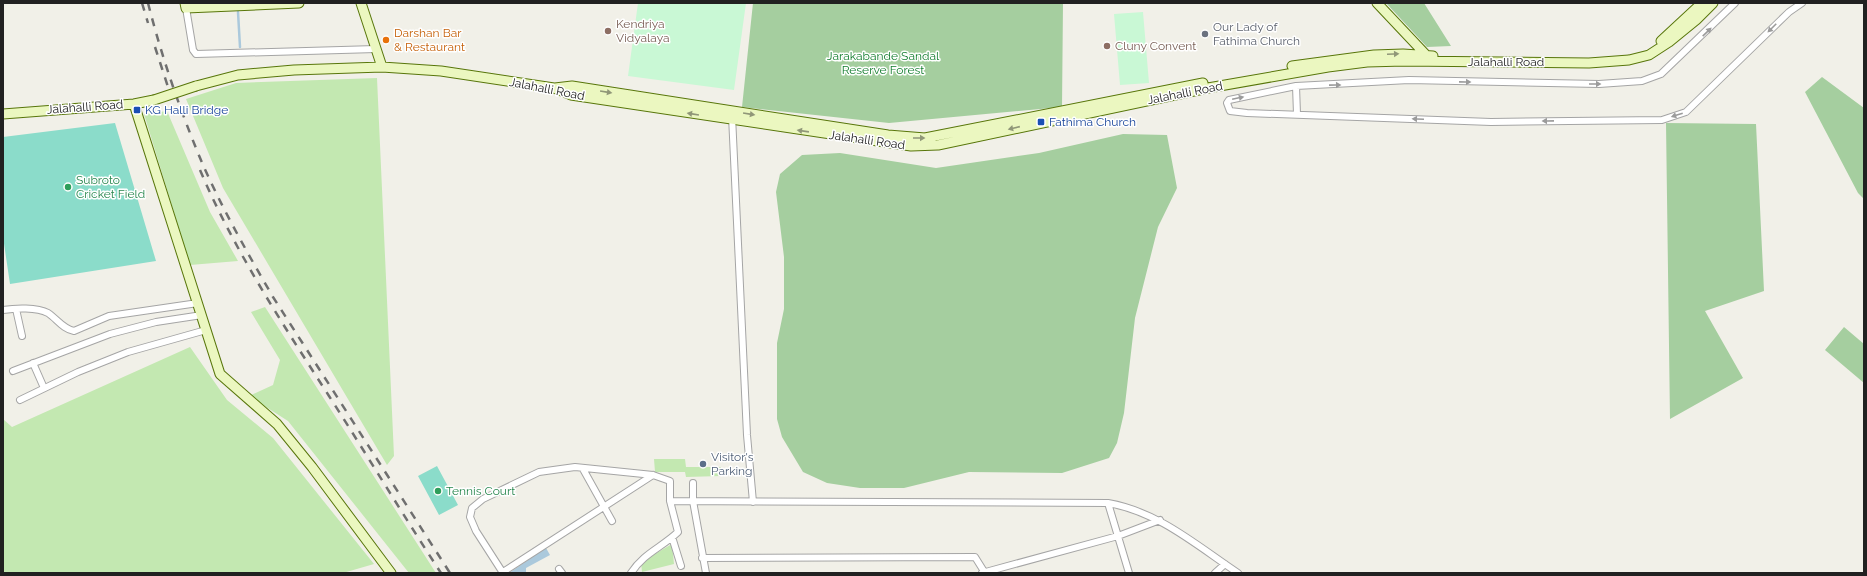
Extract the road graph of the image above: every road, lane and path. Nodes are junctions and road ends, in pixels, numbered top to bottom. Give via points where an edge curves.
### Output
1 (299, 3) edge
2 (361, 3) edge
3 (1377, 3) edge
4 (1702, 3) edge
5 (1714, 3) edge
6 (1735, 3) edge
7 (1802, 3) edge
8 (185, 5) edge
9 (376, 49) junction
10 (1427, 59) junction
11 (382, 68) junction
12 (1296, 86) junction
13 (134, 104) junction
14 (3, 114) edge
15 (1296, 114) junction
16 (732, 116) junction
17 (198, 303) junction
18 (16, 309) junction
19 (3, 310) edge
20 (202, 315) junction
21 (206, 330) junction
22 (22, 336) dead end
23 (33, 363) junction
24 (13, 372) dead end
25 (44, 388) junction
26 (20, 400) dead end
27 (582, 469) junction
28 (653, 476) junction
29 (692, 483) dead end
30 (670, 501) junction
31 (693, 501) junction
32 (753, 502) junction
33 (1108, 503) junction
34 (604, 507) junction
35 (1160, 520) junction
36 (612, 521) dead end
37 (1118, 536) junction
38 (672, 537) junction
39 (702, 558) junction
40 (1225, 564) junction
41 (681, 566) dead end
42 (503, 572) edge
43 (391, 573) edge
44 (631, 573) edge
45 (706, 573) edge
46 (983, 573) edge
47 (1129, 573) edge
48 (1215, 573) edge
49 (1238, 573) edge

1 - 8 main road
2 - 9 main road
3 - 10 main road
4 - 10 main road, Jalahalli Road via 1664,40 1646,51 1629,57 1591,60
5 - 10 main road, Jalahalli Road via 1669,42 1649,55 1629,60 1589,63
12 -> 6 street via 1409,80 1599,84 1642,81 1661,74
7 -> 15 street via 1789,12 1686,112 1662,120 1491,122
8 - 9 street via 193,50 196,54
9 - 11 main road
10 - 16 main road, Jalahalli Road via 1367,62 1287,73 988,130 938,145 911,146
11 - 13 main road, Jalahalli Road, bridge via 294,70 238,75
11 - 16 main road, Jalahalli Road via 441,71 554,88 571,95
12 - 15 street
15 -> 12 street via 1230,111 1227,103 1229,100
13 - 14 main road, Jalahalli Road
13 - 17 main road
16 - 32 street via 747,435
17 - 18 street via 109,316 74,332 46,312
17 - 20 main road
18 - 19 street
18 - 22 street
20 - 21 main road
20 - 23 street via 156,322 119,332
21 - 25 street via 128,352
21 - 43 main road via 220,374 276,424 312,467
23 - 24 street
23 - 25 street
25 - 26 street
27 - 28 street
27 - 34 street
27 - 42 street via 575,467 539,472 483,499 472,508 470,516 476,531
28 - 30 street via 670,481
28 - 34 street
29 - 31 street
30 - 31 street
30 - 38 street via 678,532
31 - 32 street
31 - 39 street
32 - 33 street
33 - 35 street via 1128,506
33 - 37 street
34 - 36 street
34 - 42 street
35 - 37 street
35 - 40 street
37 - 46 street
37 - 47 street
38 - 41 street
38 - 44 street via 638,561
39 - 45 street
39 - 46 street via 974,557
40 - 48 street
40 - 49 street

